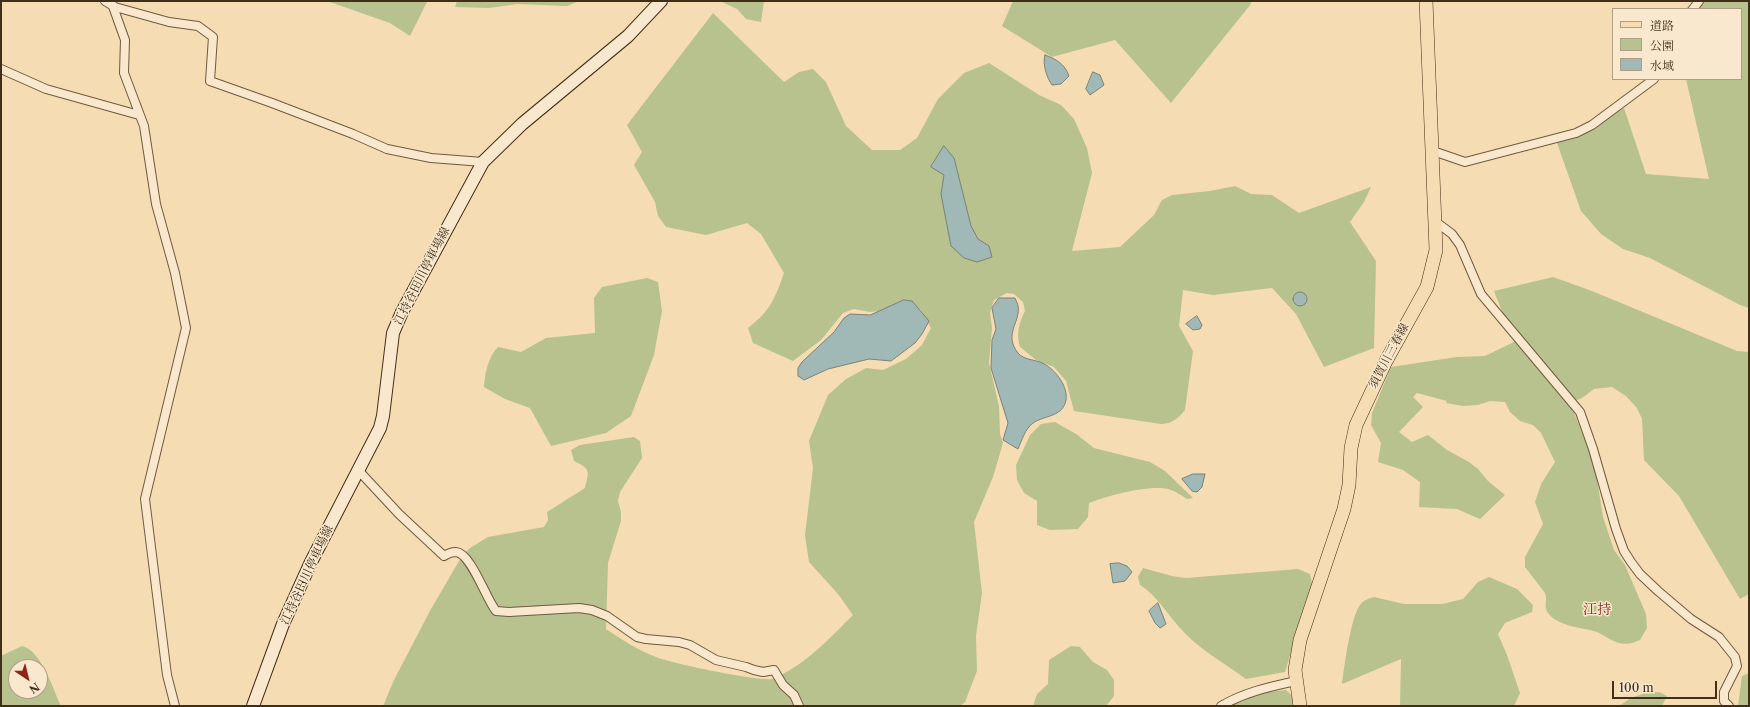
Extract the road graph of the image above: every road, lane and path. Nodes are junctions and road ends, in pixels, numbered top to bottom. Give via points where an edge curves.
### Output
1 (105, 1) edge
2 (661, 1) edge
3 (1426, 1) edge
4 (113, 4) edge
5 (1, 69) edge
6 (1653, 80) edge
7 (139, 115) junction
8 (1433, 151) junction
9 (482, 162) junction
10 (1436, 222) junction
11 (359, 471) junction
12 (1296, 681) junction
13 (175, 706) edge
14 (253, 706) edge
15 (798, 706) edge
16 (1221, 706) edge
17 (1300, 706) edge
18 (1729, 706) edge

1 - 4 street
2 - 9 main road, 江持谷田川停車場線 via 628,36 522,124
3 - 8 main road, 須賀川三春線
4 - 7 street via 125,40 124,73
4 - 9 street via 169,22 198,26 213,37 210,81 387,149 431,158
5 - 7 street via 46,89
6 - 8 street via 1592,125 1576,132 1465,162
7 - 13 street via 144,126 156,204 175,273 186,328 145,499 167,675
8 - 10 main road, 須賀川三春線
9 - 11 main road, 江持谷田川停車場線 via 402,312 394,333 380,428
10 - 12 main road, 須賀川三春線 via 1436,250 1427,288 1386,361 1356,425 1351,448 1347,496 1300,640 1296,659
10 - 18 street via 1452,234 1460,245 1481,294 1580,412 1616,528 1631,562 1658,591 1691,619 1719,637 1735,656 1737,666 1724,692 1724,701
11 - 14 main road, 江持谷田川停車場線 via 311,562 283,624
11 - 15 street via 399,514 444,556 456,552 462,554 496,611 579,608 592,610 646,639 679,642 690,645 716,660 763,672 774,670 794,695
12 - 16 street via 1243,694
12 - 17 main road, 須賀川三春線

